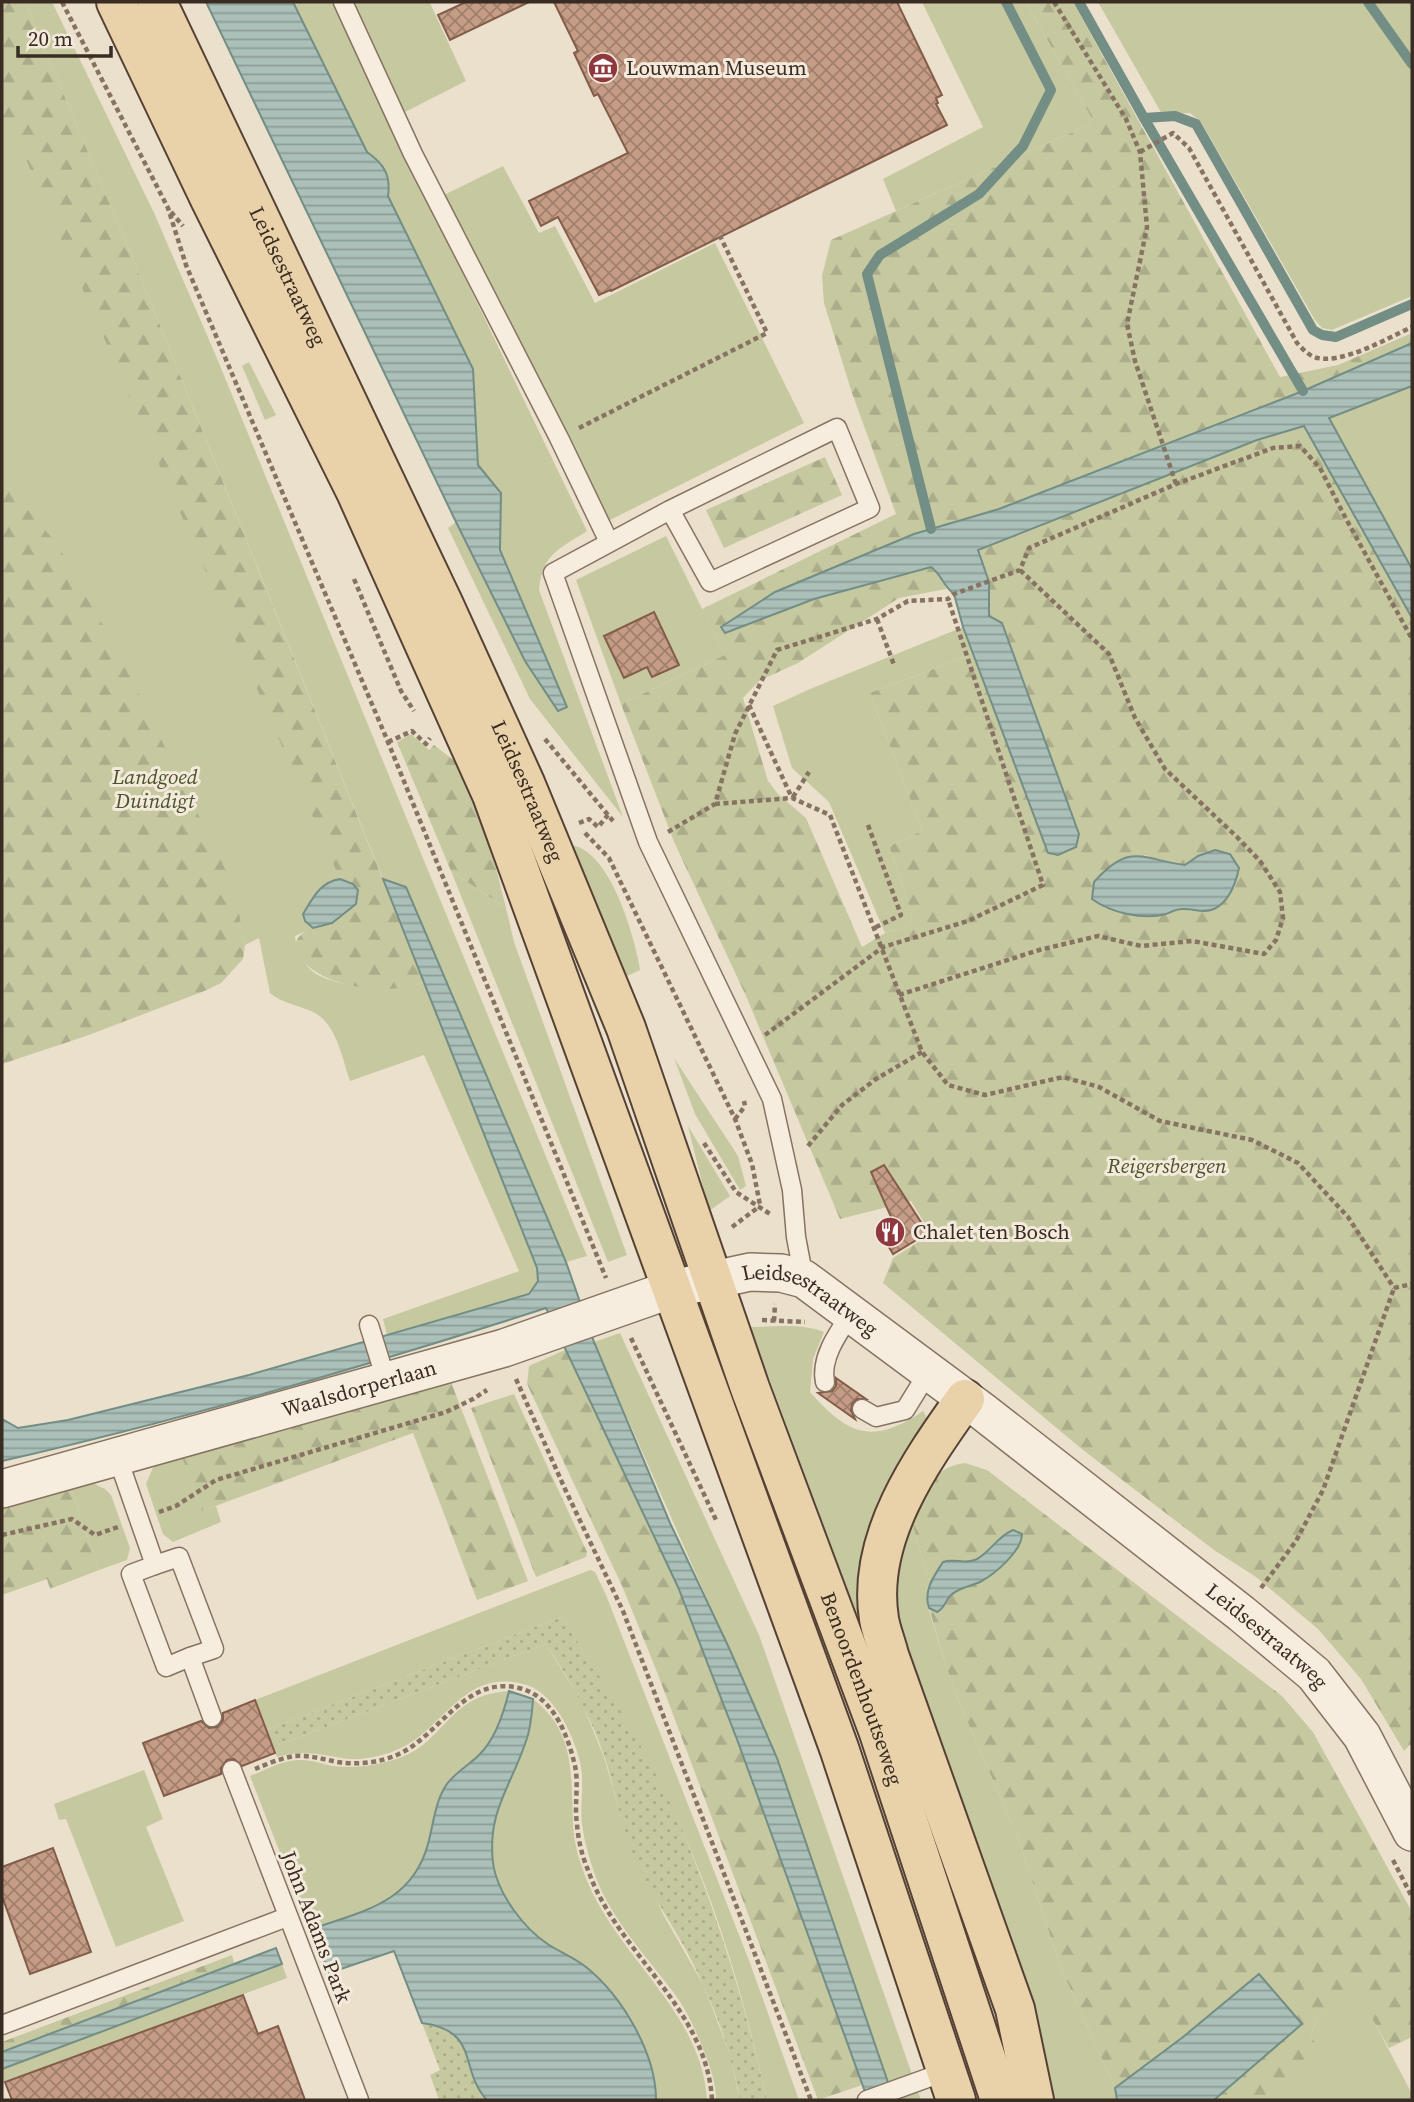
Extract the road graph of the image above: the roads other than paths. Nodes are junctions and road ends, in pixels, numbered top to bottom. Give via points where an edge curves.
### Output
1 (116, 2) edge
2 (157, 2) edge
3 (342, 2) edge
4 (670, 510) junction
5 (609, 542) junction
6 (804, 1279) junction
7 (713, 1280) junction
8 (672, 1289) junction
9 (851, 1314) junction
10 (370, 1329) dead end
11 (929, 1371) junction
12 (384, 1376) junction
13 (825, 1382) dead end
14 (965, 1399) junction
15 (862, 1409) dead end
16 (117, 1456) junction
17 (2, 1489) edge
18 (155, 1565) junction
19 (190, 1657) junction
20 (212, 1717) dead end
21 (233, 1773) road end
22 (1400, 1840) edge
23 (287, 1917) junction
24 (2, 2025) edge
25 (951, 2086) edge
26 (359, 2100) edge
27 (867, 2100) edge
28 (1000, 2100) edge
29 (1034, 2100) edge

1 - 8 main road, Leidsestraatweg via 356,492 492,795
2 - 7 main road, Leidsestraatweg via 525,783 626,1028
3 - 5 lane via 413,154
4 - 4 lane via 710,582 870,508 837,428
4 - 5 lane
5 - 6 lane via 553,573 648,842 772,1099 792,1190
6 - 7 street, Leidsestraatweg via 750,1272
6 - 9 street, Leidsestraatweg
7 - 8 street, Waalsdorperlaan
7 - 28 main road, Benoordenhoutseweg via 878,1730
8 - 12 street, Waalsdorperlaan via 535,1337
8 - 25 main road, Benoordenhoutseweg via 839,1748
9 - 11 street, Leidsestraatweg
9 - 13 lane via 822,1370
10 - 12 lane
11 - 14 street, Leidsestraatweg
11 - 15 lane via 905,1410 876,1417
12 - 16 street, Waalsdorperlaan
14 - 22 street, Leidsestraatweg via 1314,1674 1363,1736
14 - 29 main road via 906,1488 882,1558 879,1618 1015,2009
16 - 17 street, Waalsdorperlaan
16 - 18 lane
18 - 19 lane via 179,1557 214,1649
18 - 19 lane via 131,1574 166,1667
19 - 20 lane
21 - 23 lane, John Adams Park
23 - 24 lane
23 - 26 lane, John Adams Park
25 - 27 lane via 909,2084

